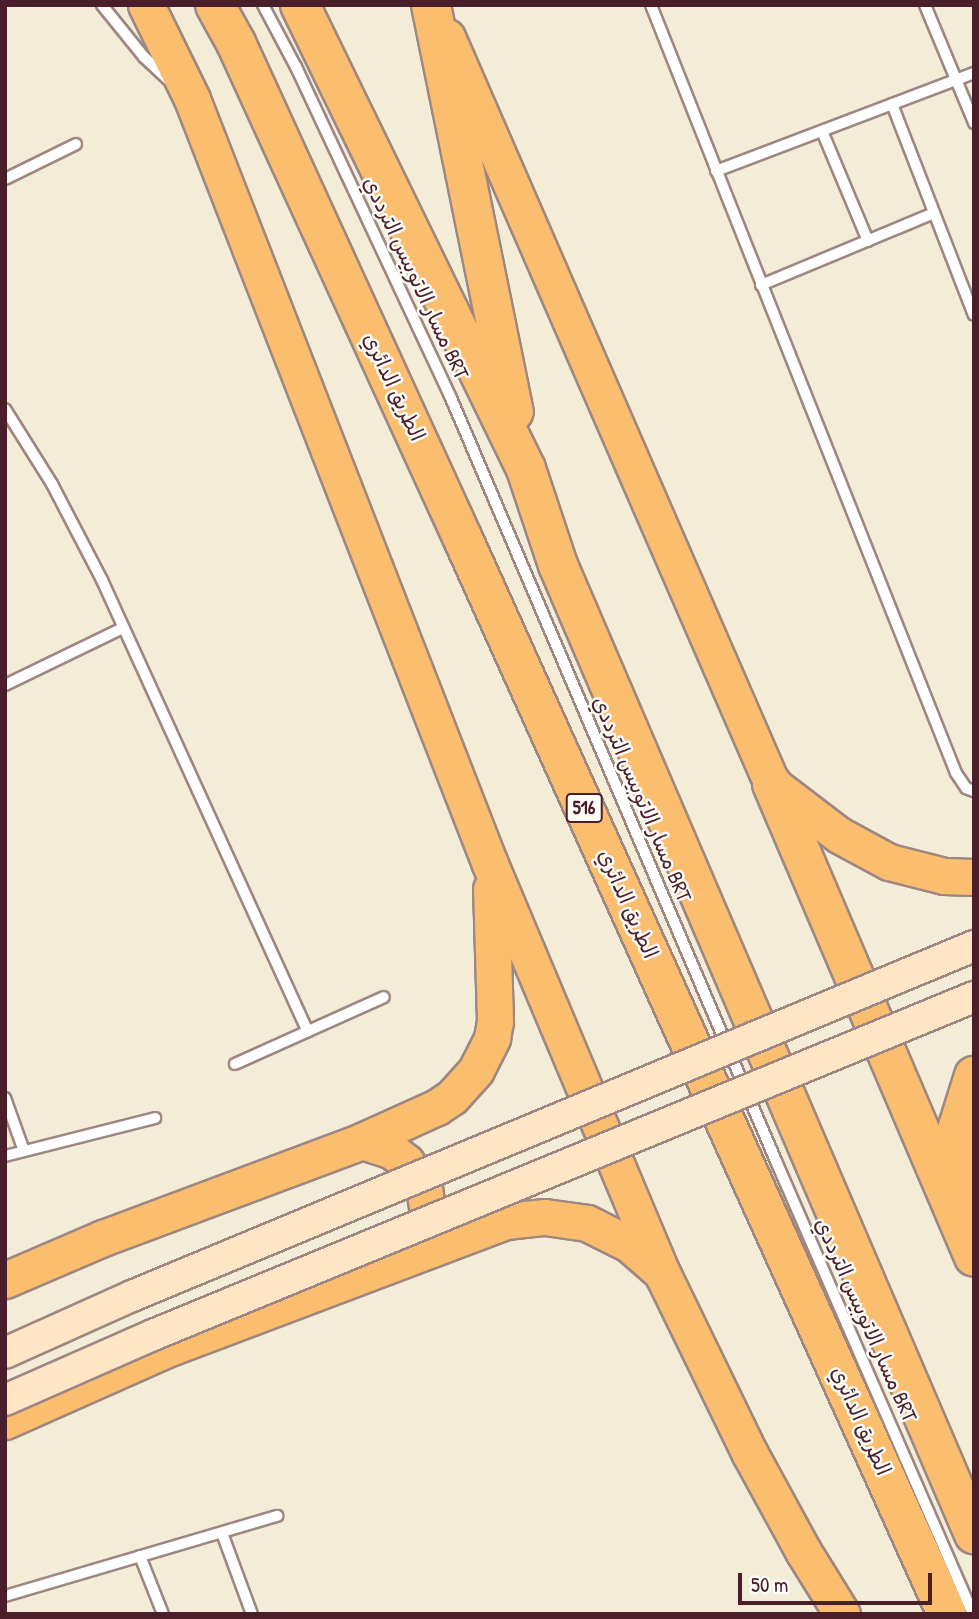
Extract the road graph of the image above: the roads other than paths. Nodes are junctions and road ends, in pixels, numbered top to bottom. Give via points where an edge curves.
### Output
1 (102, 5) edge
2 (146, 5) edge
3 (215, 5) edge
4 (263, 5) edge
5 (300, 5) edge
6 (432, 5) edge
7 (651, 5) edge
8 (925, 5) edge
9 (974, 73) edge
10 (956, 80) junction
11 (192, 99) junction
12 (892, 104) junction
13 (974, 123) edge
14 (822, 131) junction
15 (76, 144) dead end
16 (716, 171) junction
17 (5, 178) edge
18 (934, 213) junction
19 (868, 241) junction
20 (761, 285) junction
21 (974, 315) edge
22 (5, 409) edge
23 (526, 469) junction
24 (123, 628) junction
25 (5, 684) edge
26 (772, 783) junction
27 (974, 791) edge
28 (490, 864) junction
29 (974, 877) edge
30 (974, 946) edge
31 (384, 997) dead end
32 (974, 997) edge
33 (308, 1031) junction
34 (235, 1064) dead end
35 (974, 1076) edge
36 (5, 1098) edge
37 (155, 1118) dead end
38 (362, 1140) junction
39 (24, 1151) junction
40 (5, 1156) edge
41 (968, 1243) edge
42 (421, 1251) junction
43 (663, 1275) junction
44 (5, 1280) edge
45 (5, 1353) edge
46 (5, 1400) edge
47 (5, 1421) edge
48 (277, 1516) dead end
49 (222, 1533) junction
50 (974, 1534) edge
51 (140, 1556) junction
52 (5, 1596) edge
53 (163, 1614) edge
54 (252, 1614) edge
55 (842, 1614) edge
56 (947, 1614) edge
57 (973, 1614) edge

1 - 11 lane via 144,57
2 - 11 highway
3 - 56 highway, الطريق الدائري / 516 via 475,564
4 - 57 lane, مسار الاتوبيس الترددي BRT via 451,398
5 - 23 highway
6 - 23 highway
6 - 26 highway
7 - 16 lane
8 - 10 lane
9 - 10 lane
10 - 12 lane
10 - 13 lane
11 - 28 highway
12 - 14 lane
12 - 18 lane
14 - 16 lane
14 - 19 lane
15 - 17 lane
16 - 20 lane
18 - 19 lane
18 - 21 lane
19 - 20 lane
20 - 27 lane via 956,773 966,788
22 - 24 lane via 71,520
23 - 50 highway via 558,565
24 - 25 lane
24 - 33 lane
26 - 29 highway via 839,835 880,858 916,871
26 - 41 highway
28 - 38 highway via 497,1003 485,1055 452,1097
28 - 43 highway
30 - 45 main road, bridge via 145,1290
31 - 33 lane
32 - 46 main road, bridge via 166,1329
33 - 34 lane
35 - 41 highway via 962,1107 953,1160
36 - 39 lane
37 - 39 lane
38 - 42 highway via 393,1151 424,1188 429,1220
38 - 44 highway
39 - 40 lane
42 - 43 highway via 506,1220 564,1219 587,1223 629,1244
42 - 47 highway via 162,1352
43 - 55 highway via 750,1452
48 - 49 lane
49 - 51 lane
49 - 54 lane
51 - 52 lane
51 - 53 lane

